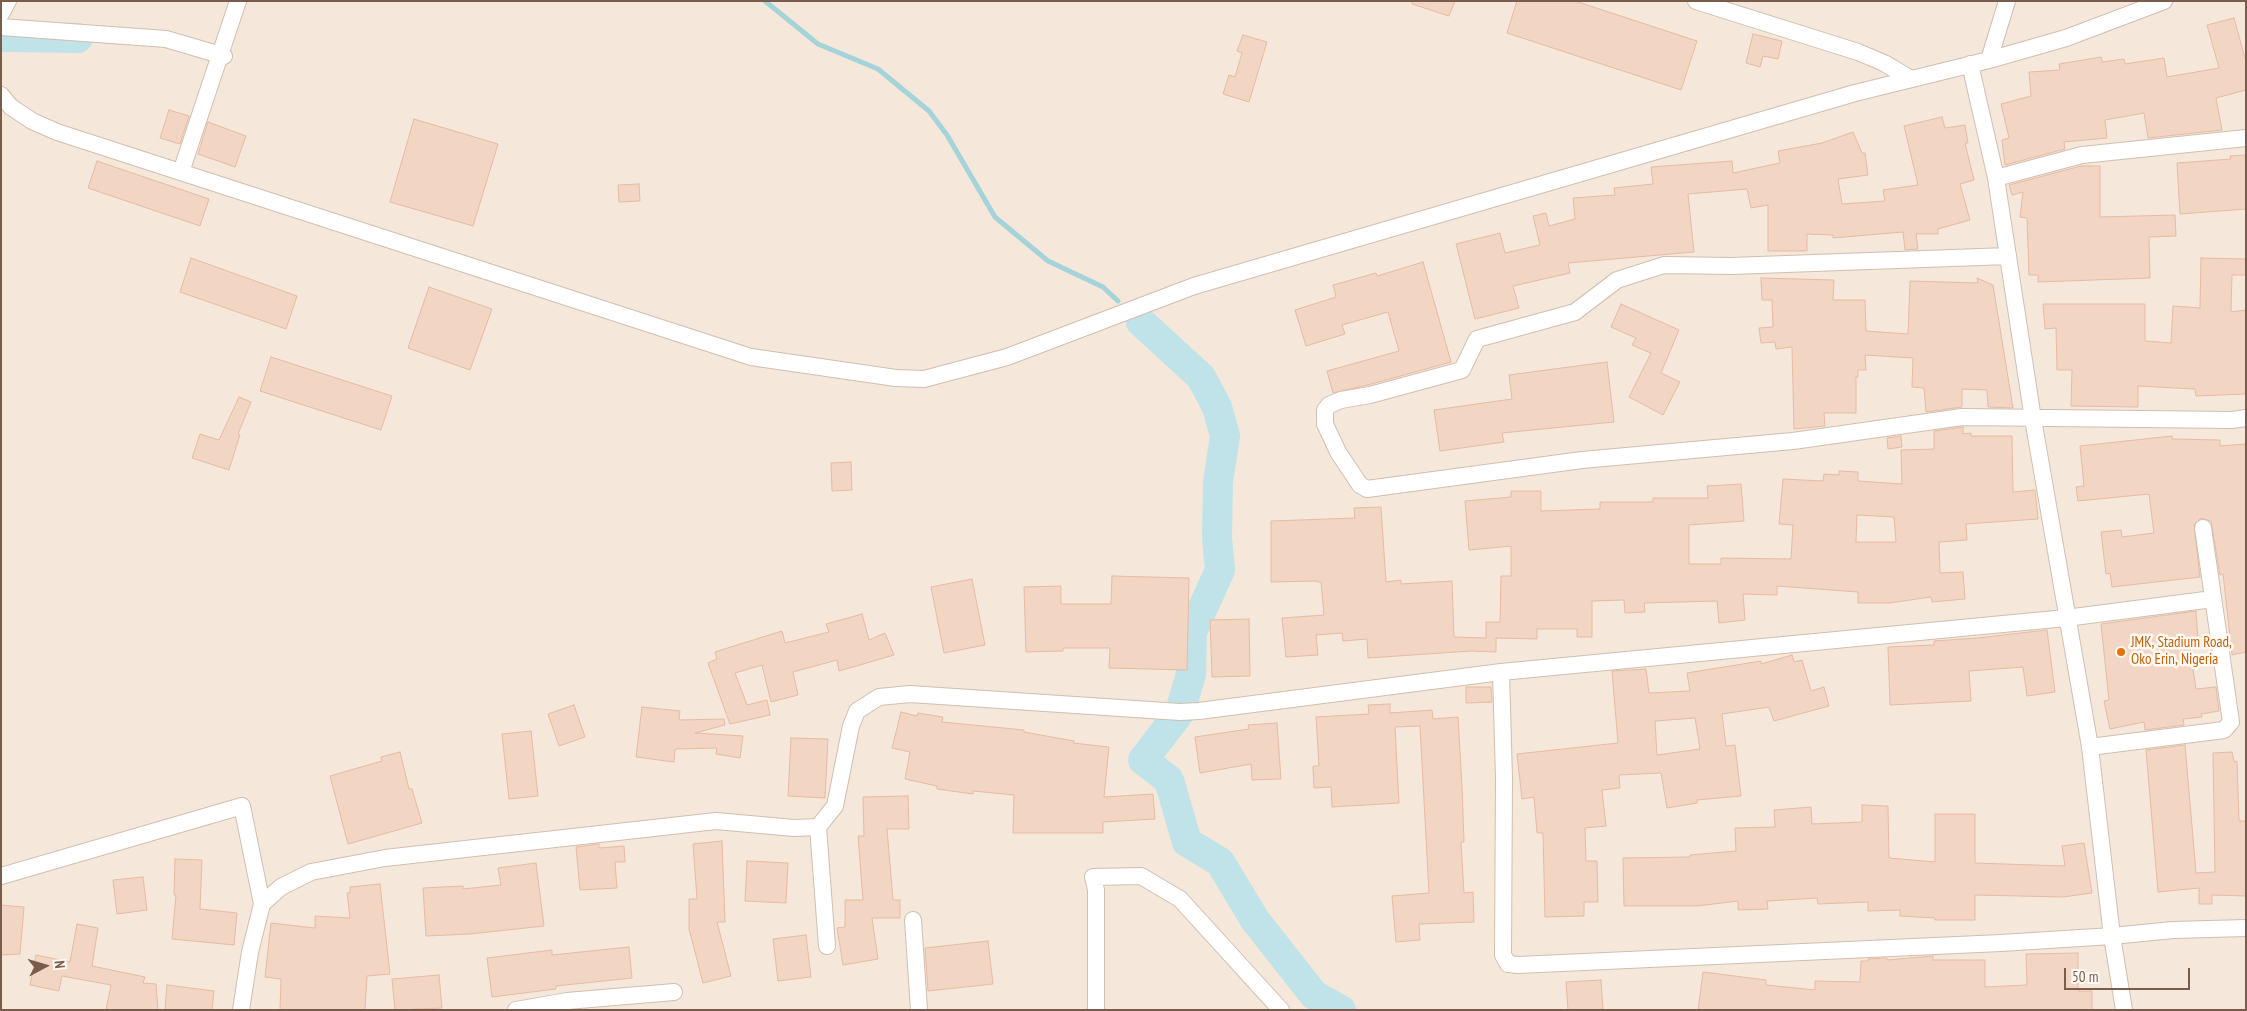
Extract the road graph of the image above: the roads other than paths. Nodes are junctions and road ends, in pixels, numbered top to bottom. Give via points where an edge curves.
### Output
1 (8, 1) edge
2 (238, 1) edge
3 (1696, 1) edge
4 (2006, 1) edge
5 (2164, 1) edge
6 (1, 14) edge
7 (1, 27) edge
8 (222, 56) junction
9 (1989, 60) junction
10 (1970, 64) junction
11 (1910, 79) junction
12 (1, 95) edge
13 (2246, 138) edge
14 (181, 172) junction
15 (1996, 178) junction
16 (2008, 256) junction
17 (2246, 418) edge
18 (2033, 419) junction
19 (2203, 528) dead end
20 (2213, 599) junction
21 (2066, 618) junction
22 (1501, 672) junction
23 (2090, 747) junction
24 (818, 827) junction
25 (1, 876) edge
26 (262, 904) junction
27 (913, 920) dead end
28 (2246, 928) edge
29 (2112, 936) junction
30 (827, 946) dead end
31 (674, 992) dead end
32 (240, 1010) edge
33 (516, 1010) edge
34 (919, 1010) edge
35 (1096, 1010) edge
36 (1281, 1010) edge
37 (2124, 1010) edge

1 - 6 street
2 - 8 street
3 - 11 street via 1858,52
4 - 9 street
5 - 9 street via 2066,38
7 - 8 street via 166,39
8 - 14 street
9 - 10 street
10 - 11 street
10 - 15 street
11 - 14 street via 1194,286 1007,357 924,379 896,378 751,356
12 - 14 street via 32,122
13 - 15 street via 2082,155
15 - 16 street
16 - 18 street
16 - 18 street via 1731,266 1664,265 1617,280 1575,312 1477,339 1462,370 1329,405 1324,410 1325,424 1360,485 1367,489 1582,460 1793,441 1962,417
17 - 18 street
18 - 21 street
19 - 20 street
20 - 21 street
20 - 23 street via 2231,722 2224,730
21 - 22 street
21 - 23 street
22 - 24 street via 1180,712 910,694 879,697 858,711 851,726 835,806
22 - 29 street via 1504,955 1508,964
23 - 29 street
24 - 26 street via 716,821 385,858 312,872 281,887
24 - 30 street
25 - 26 street via 242,806
26 - 32 street
27 - 34 street
28 - 29 street
29 - 37 street
31 - 33 street via 567,1000
35 - 36 street via 1096,890 1093,876 1142,876 1180,899

